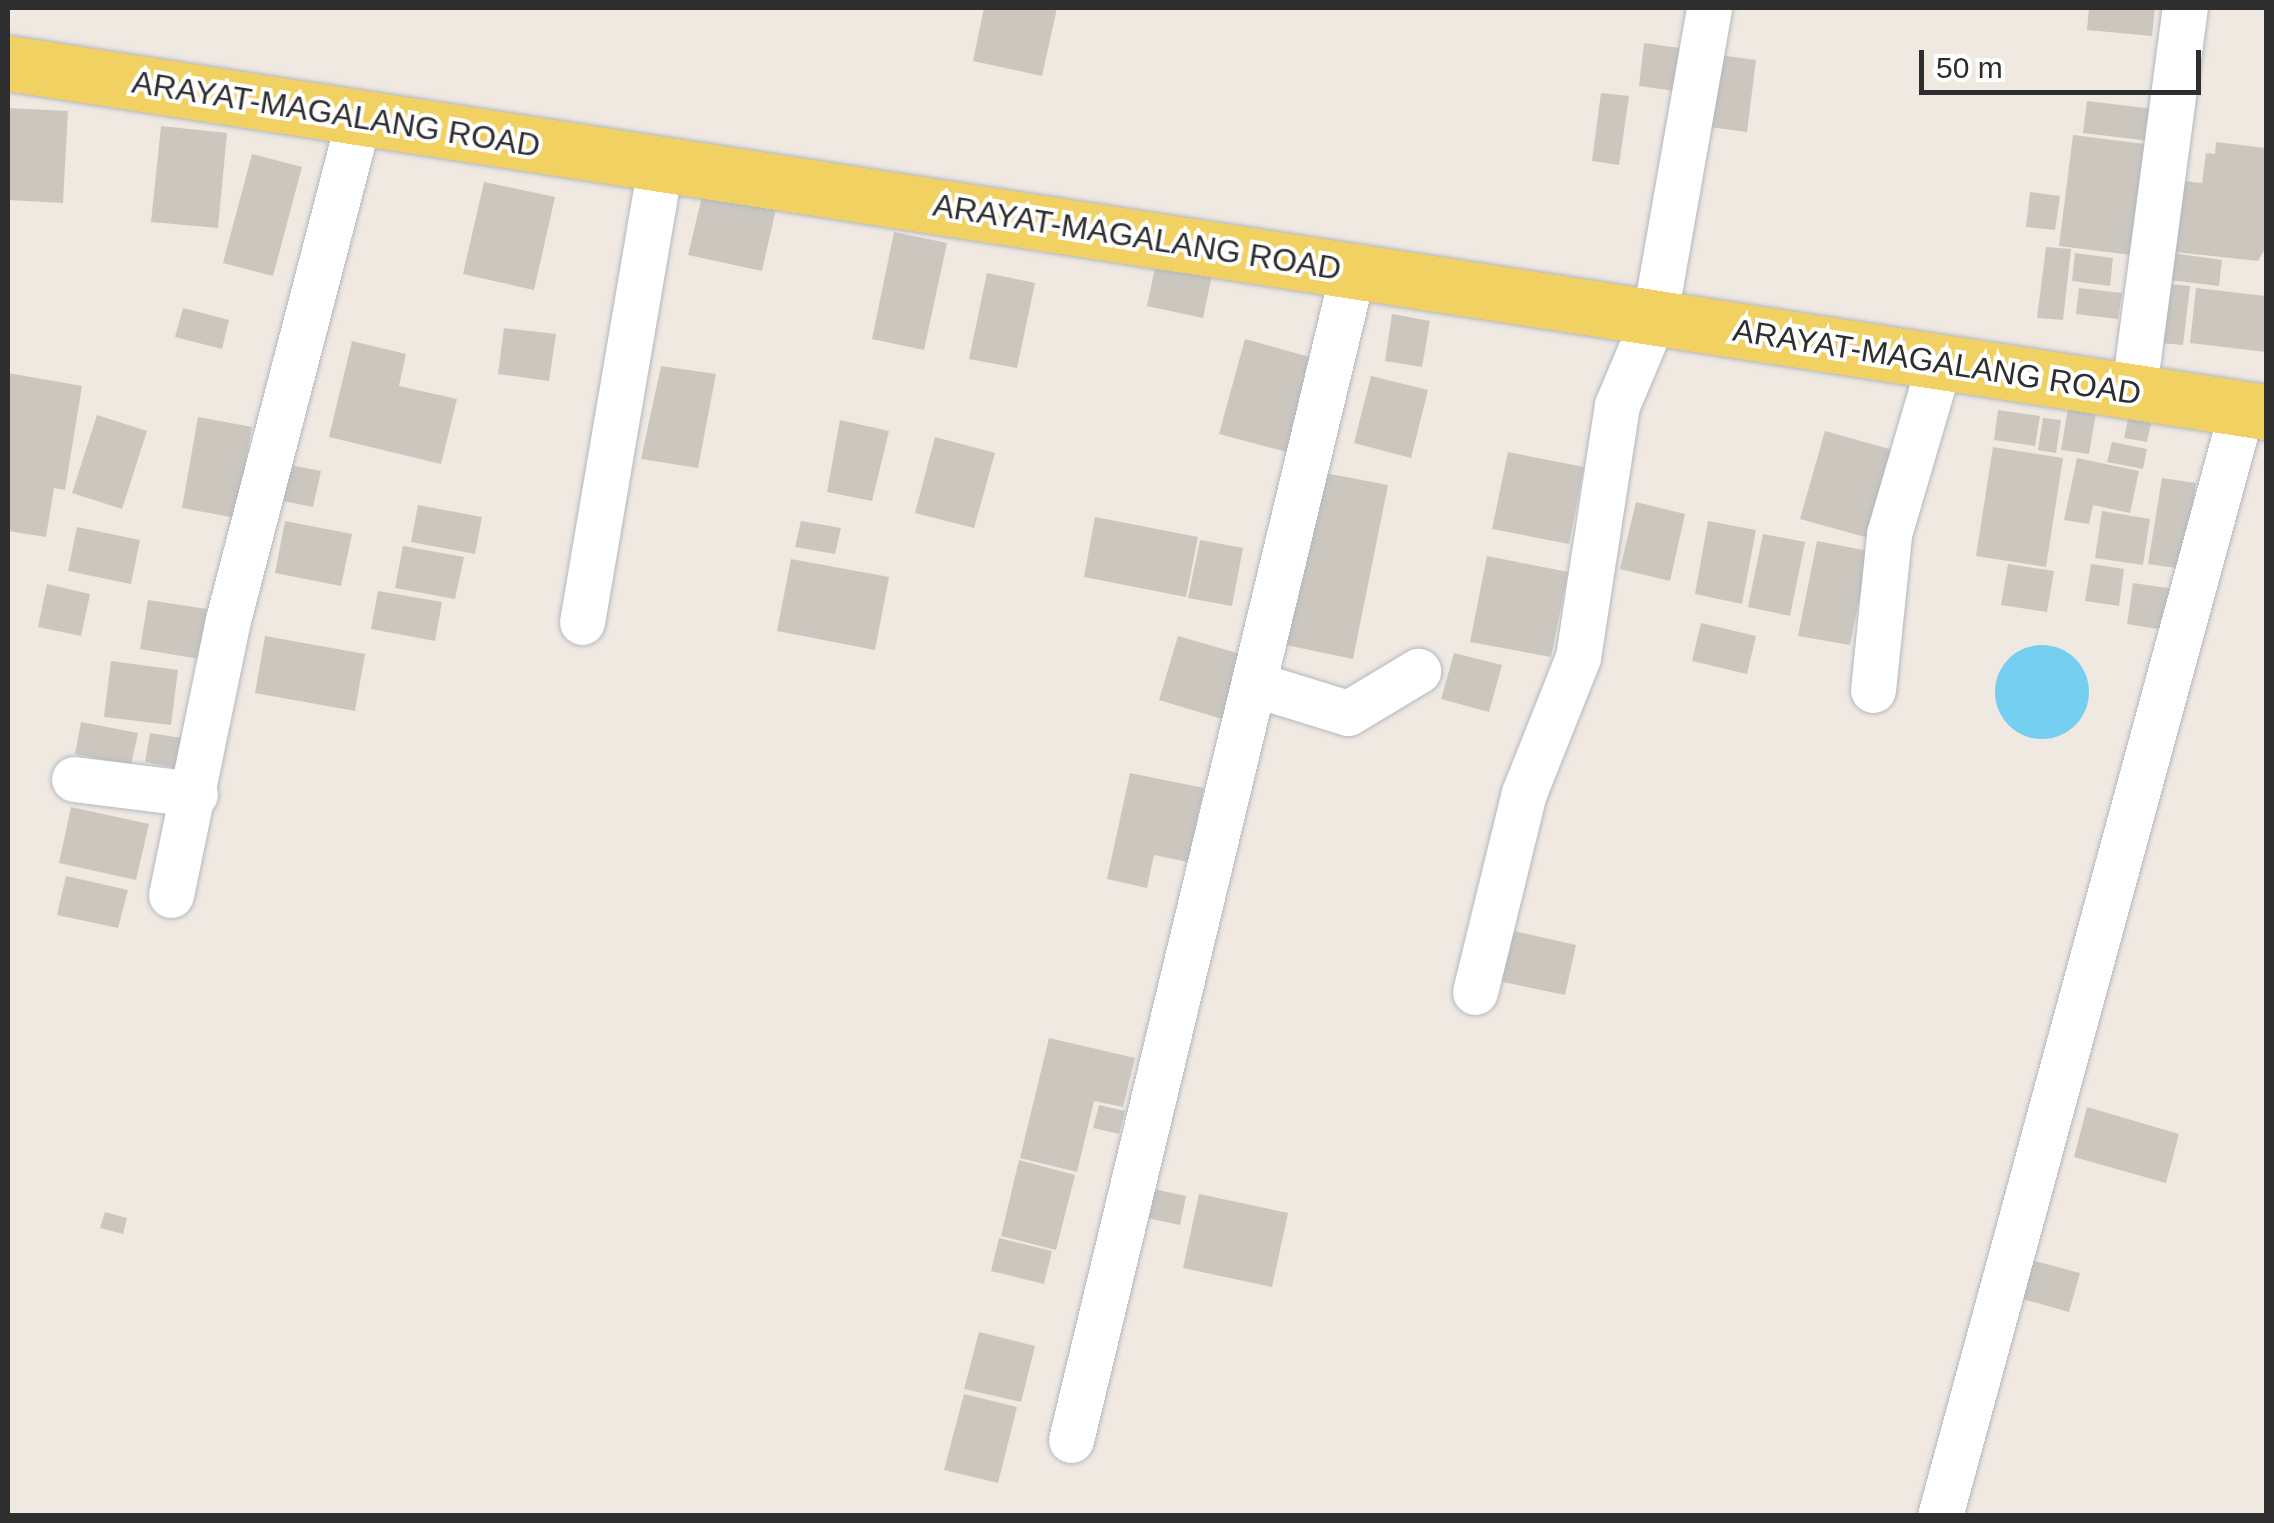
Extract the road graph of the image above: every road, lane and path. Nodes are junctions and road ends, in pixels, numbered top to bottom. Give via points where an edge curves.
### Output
1 (1708, 8) edge
2 (2185, 8) edge
3 (8, 63) edge
4 (359, 118) junction
5 (660, 165) junction
6 (1353, 270) junction
7 (1654, 315) junction
8 (1938, 364) junction
9 (2133, 396) junction
10 (2254, 410) edge
11 (582, 622) dead end
12 (1418, 671) dead end
13 (1257, 685) junction
14 (1873, 690) dead end
15 (74, 779) dead end
16 (196, 794) junction
17 (171, 896) dead end
18 (1475, 992) dead end
19 (1072, 1440) dead end
20 (1940, 1516) edge

1 - 7 street
2 - 9 street
3 - 4 main road, ARAYAT-MAGALANG ROAD
4 - 5 main road, ARAYAT-MAGALANG ROAD
4 - 16 street via 228,620
5 - 6 main road, ARAYAT-MAGALANG ROAD
5 - 11 street
6 - 7 main road, ARAYAT-MAGALANG ROAD
6 - 13 street
7 - 8 main road, ARAYAT-MAGALANG ROAD
7 - 18 street via 1617,406 1578,657 1524,792
8 - 9 main road, ARAYAT-MAGALANG ROAD
8 - 14 street via 1886,550
9 - 10 main road, ARAYAT-MAGALANG ROAD
10 - 20 street
12 - 13 street via 1348,713
13 - 19 street
15 - 16 street
16 - 17 street

